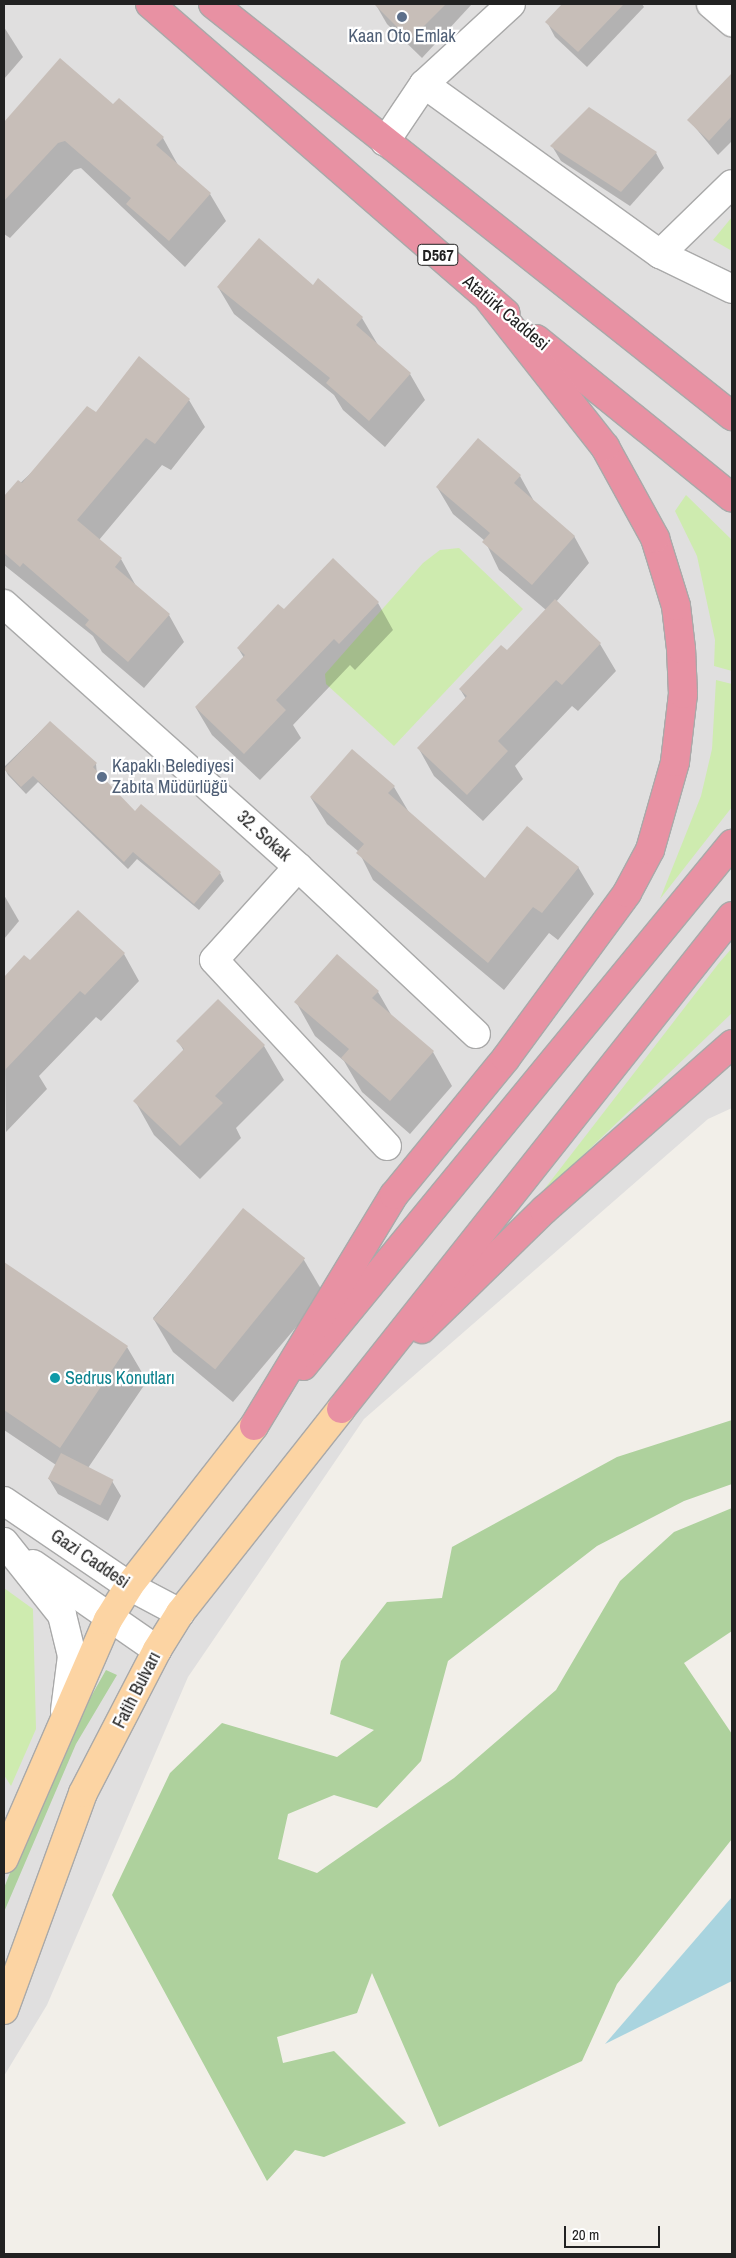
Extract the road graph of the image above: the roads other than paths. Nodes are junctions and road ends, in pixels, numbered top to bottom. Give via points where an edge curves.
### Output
1 (150, 4) edge
2 (213, 4) edge
3 (511, 4) edge
4 (711, 4) edge
5 (732, 22) edge
6 (424, 84) junction
7 (385, 142) junction
8 (732, 184) edge
9 (660, 254) junction
10 (732, 289) edge
11 (490, 302) junction
12 (732, 416) edge
13 (732, 498) edge
14 (4, 604) edge
15 (732, 844) edge
16 (298, 867) junction
17 (732, 916) edge
18 (476, 1034) dead end
19 (732, 1044) edge
20 (387, 1146) dead end
21 (340, 1409) junction
22 (254, 1426) junction
23 (4, 1501) edge
24 (4, 1542) edge
25 (129, 1586) junction
26 (180, 1613) junction
27 (108, 1620) junction
28 (157, 1650) junction
29 (64, 1715) junction
30 (4, 1858) edge
31 (4, 2010) edge

1 - 11 highway, Atatürk Caddesi / D567
2 - 7 highway
3 - 6 street
4 - 5 street
6 - 7 street
6 - 9 street
7 - 12 highway
8 - 9 street
9 - 10 street
11 - 13 highway, Atatürk Caddesi / D567
11 - 22 highway via 605,447 655,538 676,606 681,650 683,694 675,762 650,850 627,893 506,1058 394,1196
14 - 16 street, 32. Sokak
15 - 22 highway
16 - 18 street, 32. Sokak
16 - 20 street via 214,960
17 - 21 highway
19 - 21 highway via 544,1210
21 - 26 main road, Fatih Bulvarı
22 - 25 main road
23 - 25 street, Gazi Caddesi
24 - 27 street
24 - 29 street via 62,1615 72,1656
25 - 26 street, Gazi Caddesi
25 - 27 main road
26 - 28 main road, Fatih Bulvarı
27 - 28 street
27 - 29 main road
28 - 31 main road, Fatih Bulvarı via 83,1793
29 - 30 main road

